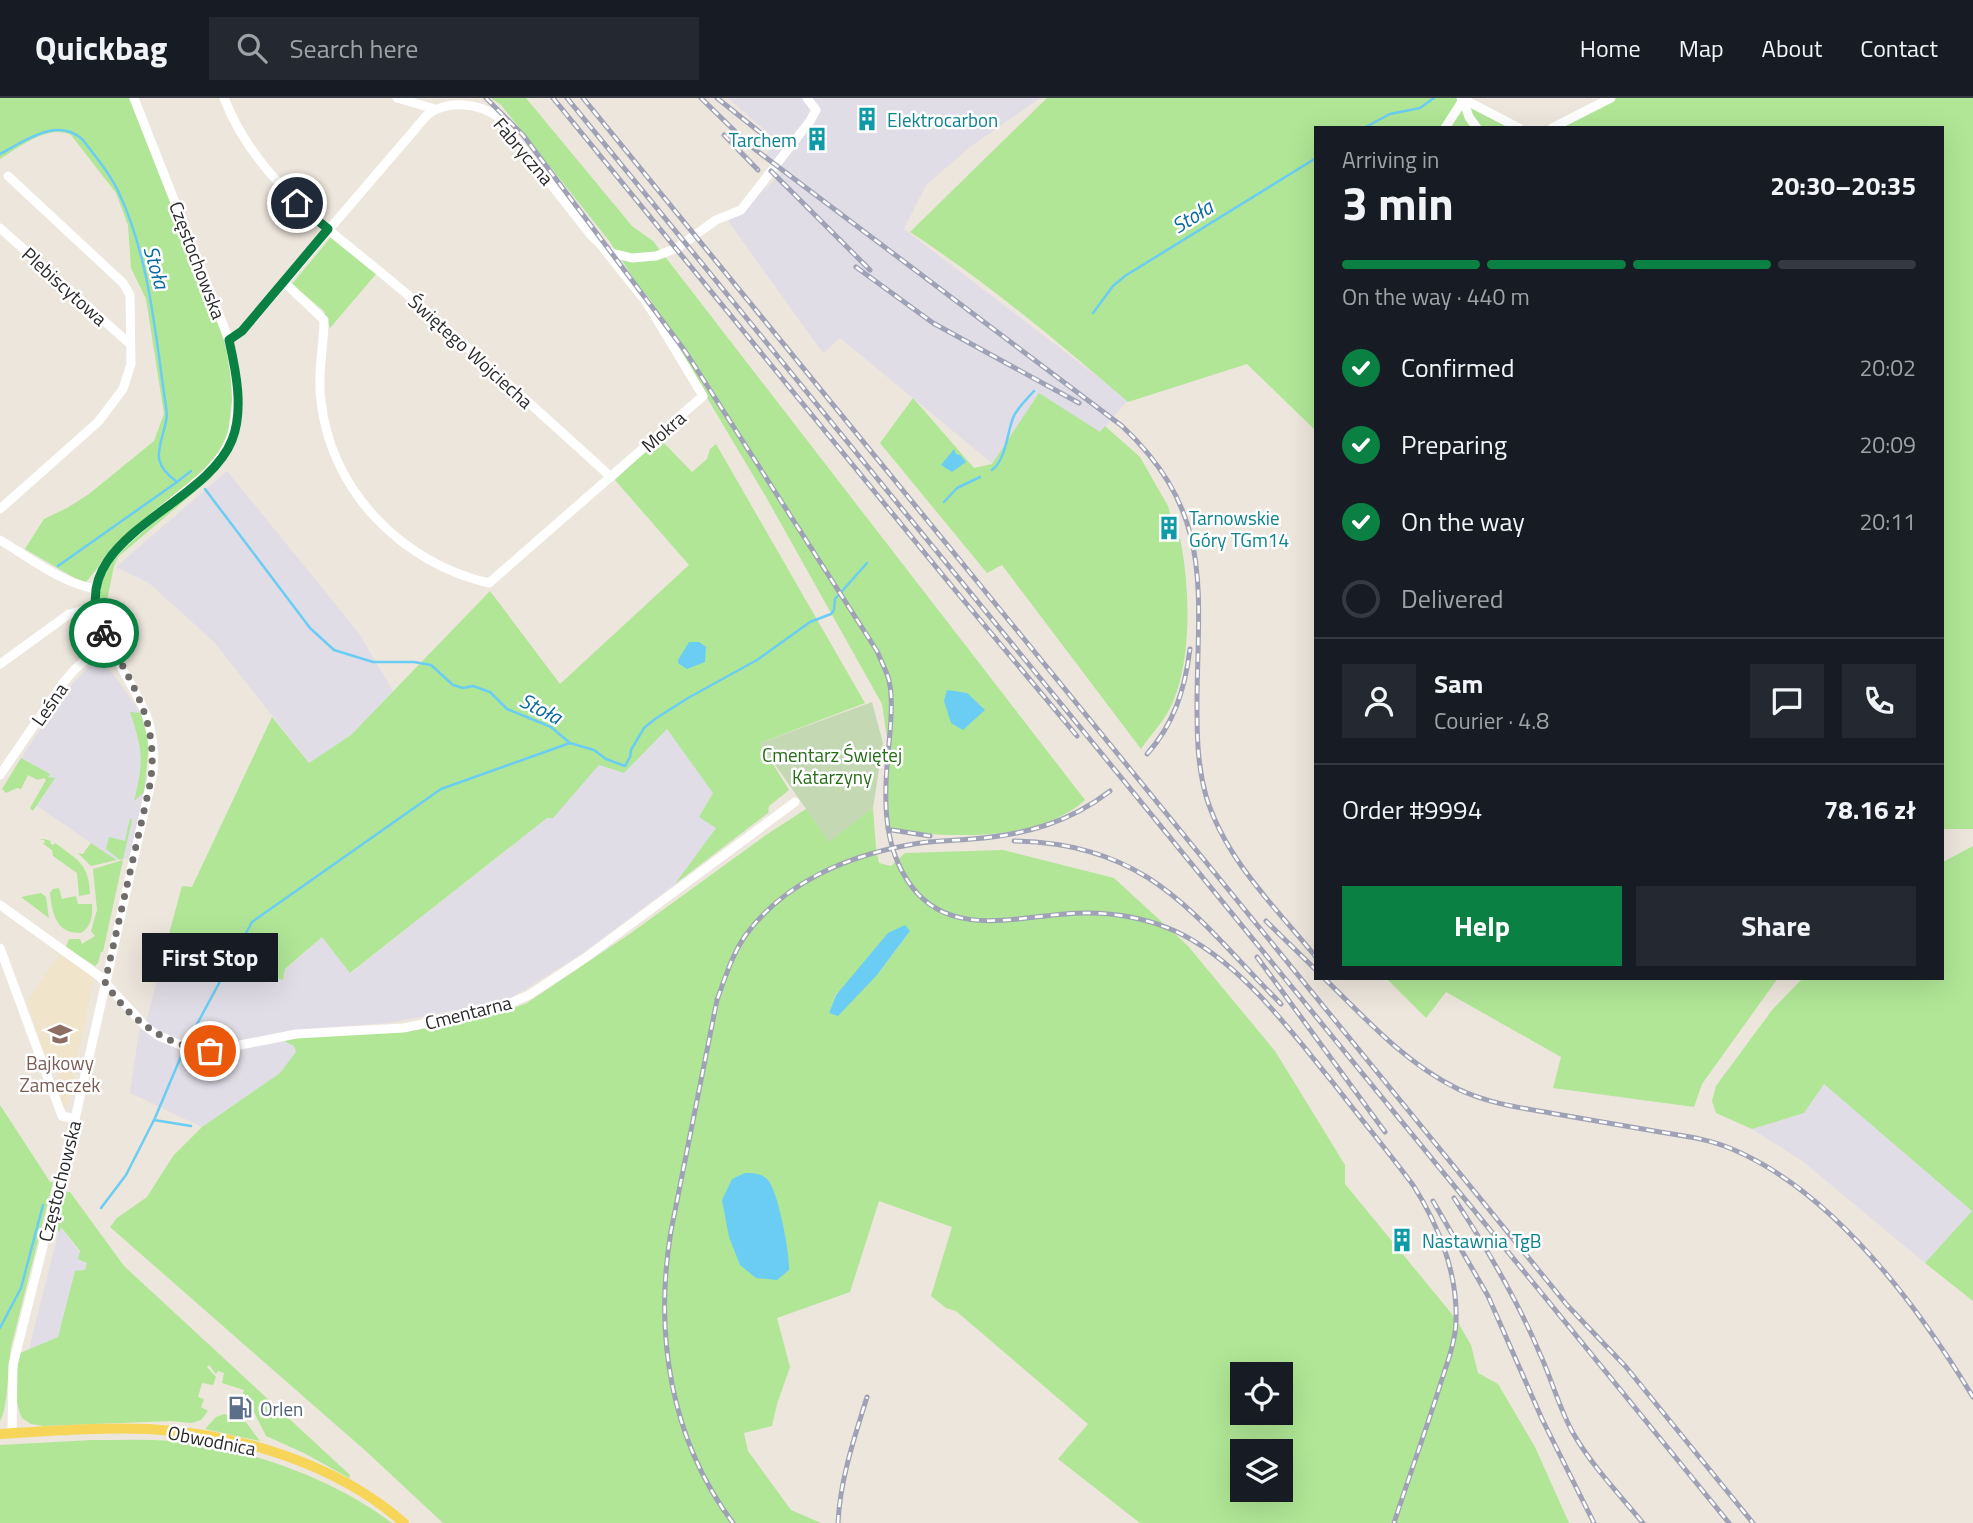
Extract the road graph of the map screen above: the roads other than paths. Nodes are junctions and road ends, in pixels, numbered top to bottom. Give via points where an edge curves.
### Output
1 (134, 98) edge
2 (224, 98) edge
3 (397, 98) edge
4 (807, 98) edge
5 (1611, 98) edge
6 (1462, 99) edge
7 (435, 109) junction
8 (1446, 126) edge
9 (1476, 126) edge
10 (1515, 126) edge
11 (1557, 126) edge
12 (8, 176) dead end
13 (0, 228) edge
14 (328, 229) junction
15 (604, 249) junction
16 (284, 282) junction
17 (229, 340) junction
18 (130, 344) junction
19 (611, 477) junction
20 (0, 509) edge
21 (0, 540) edge
22 (96, 589) junction
23 (96, 607) junction
24 (108, 641) junction
25 (0, 664) edge
26 (0, 775) edge
27 (795, 802) dead end
28 (0, 905) edge
29 (0, 948) edge
30 (105, 982) junction
31 (75, 1119) junction
32 (6, 1434) edge
33 (404, 1523) edge

1 - 17 street, Częstochowska
2 - 14 street, Świętego Wojciecha via 238,131 264,168
3 - 7 street
4 - 15 street via 815,113 741,210 725,214 677,248 656,256 632,258
5 - 11 street
6 - 8 street
6 - 9 street
6 - 10 street
7 - 14 street
7 - 15 street, Fabryczna via 473,105 498,117
12 - 18 street via 123,283 130,295
13 - 18 street, Plebiscytowa
14 - 16 street
14 - 19 street, Świętego Wojciecha
15 - 19 street, Mokra via 648,303 703,396
16 - 17 street
16 - 19 street, Mokra via 324,320 321,400 341,470 384,528 426,559 489,583
17 - 22 street, Częstochowska via 237,406 228,449 211,471 119,547 101,572
18 - 20 street via 127,381 106,414
21 - 22 street via 64,578
22 - 23 street, Częstochowska
23 - 24 street, Częstochowska
23 - 25 street via 69,614
24 - 26 street, Leśna via 63,683
24 - 30 street, Częstochowska via 149,722 154,758
27 - 30 street, Cmentarna via 585,958 529,996 497,1009 402,1028 296,1034 210,1051 157,1035
28 - 30 street, Cmentarna
29 - 31 street via 62,1116
30 - 31 street, Częstochowska
31 - 32 street, Częstochowska via 13,1365
32 - 33 main road, Obwodnica via 147,1429 223,1438 332,1476 366,1494

